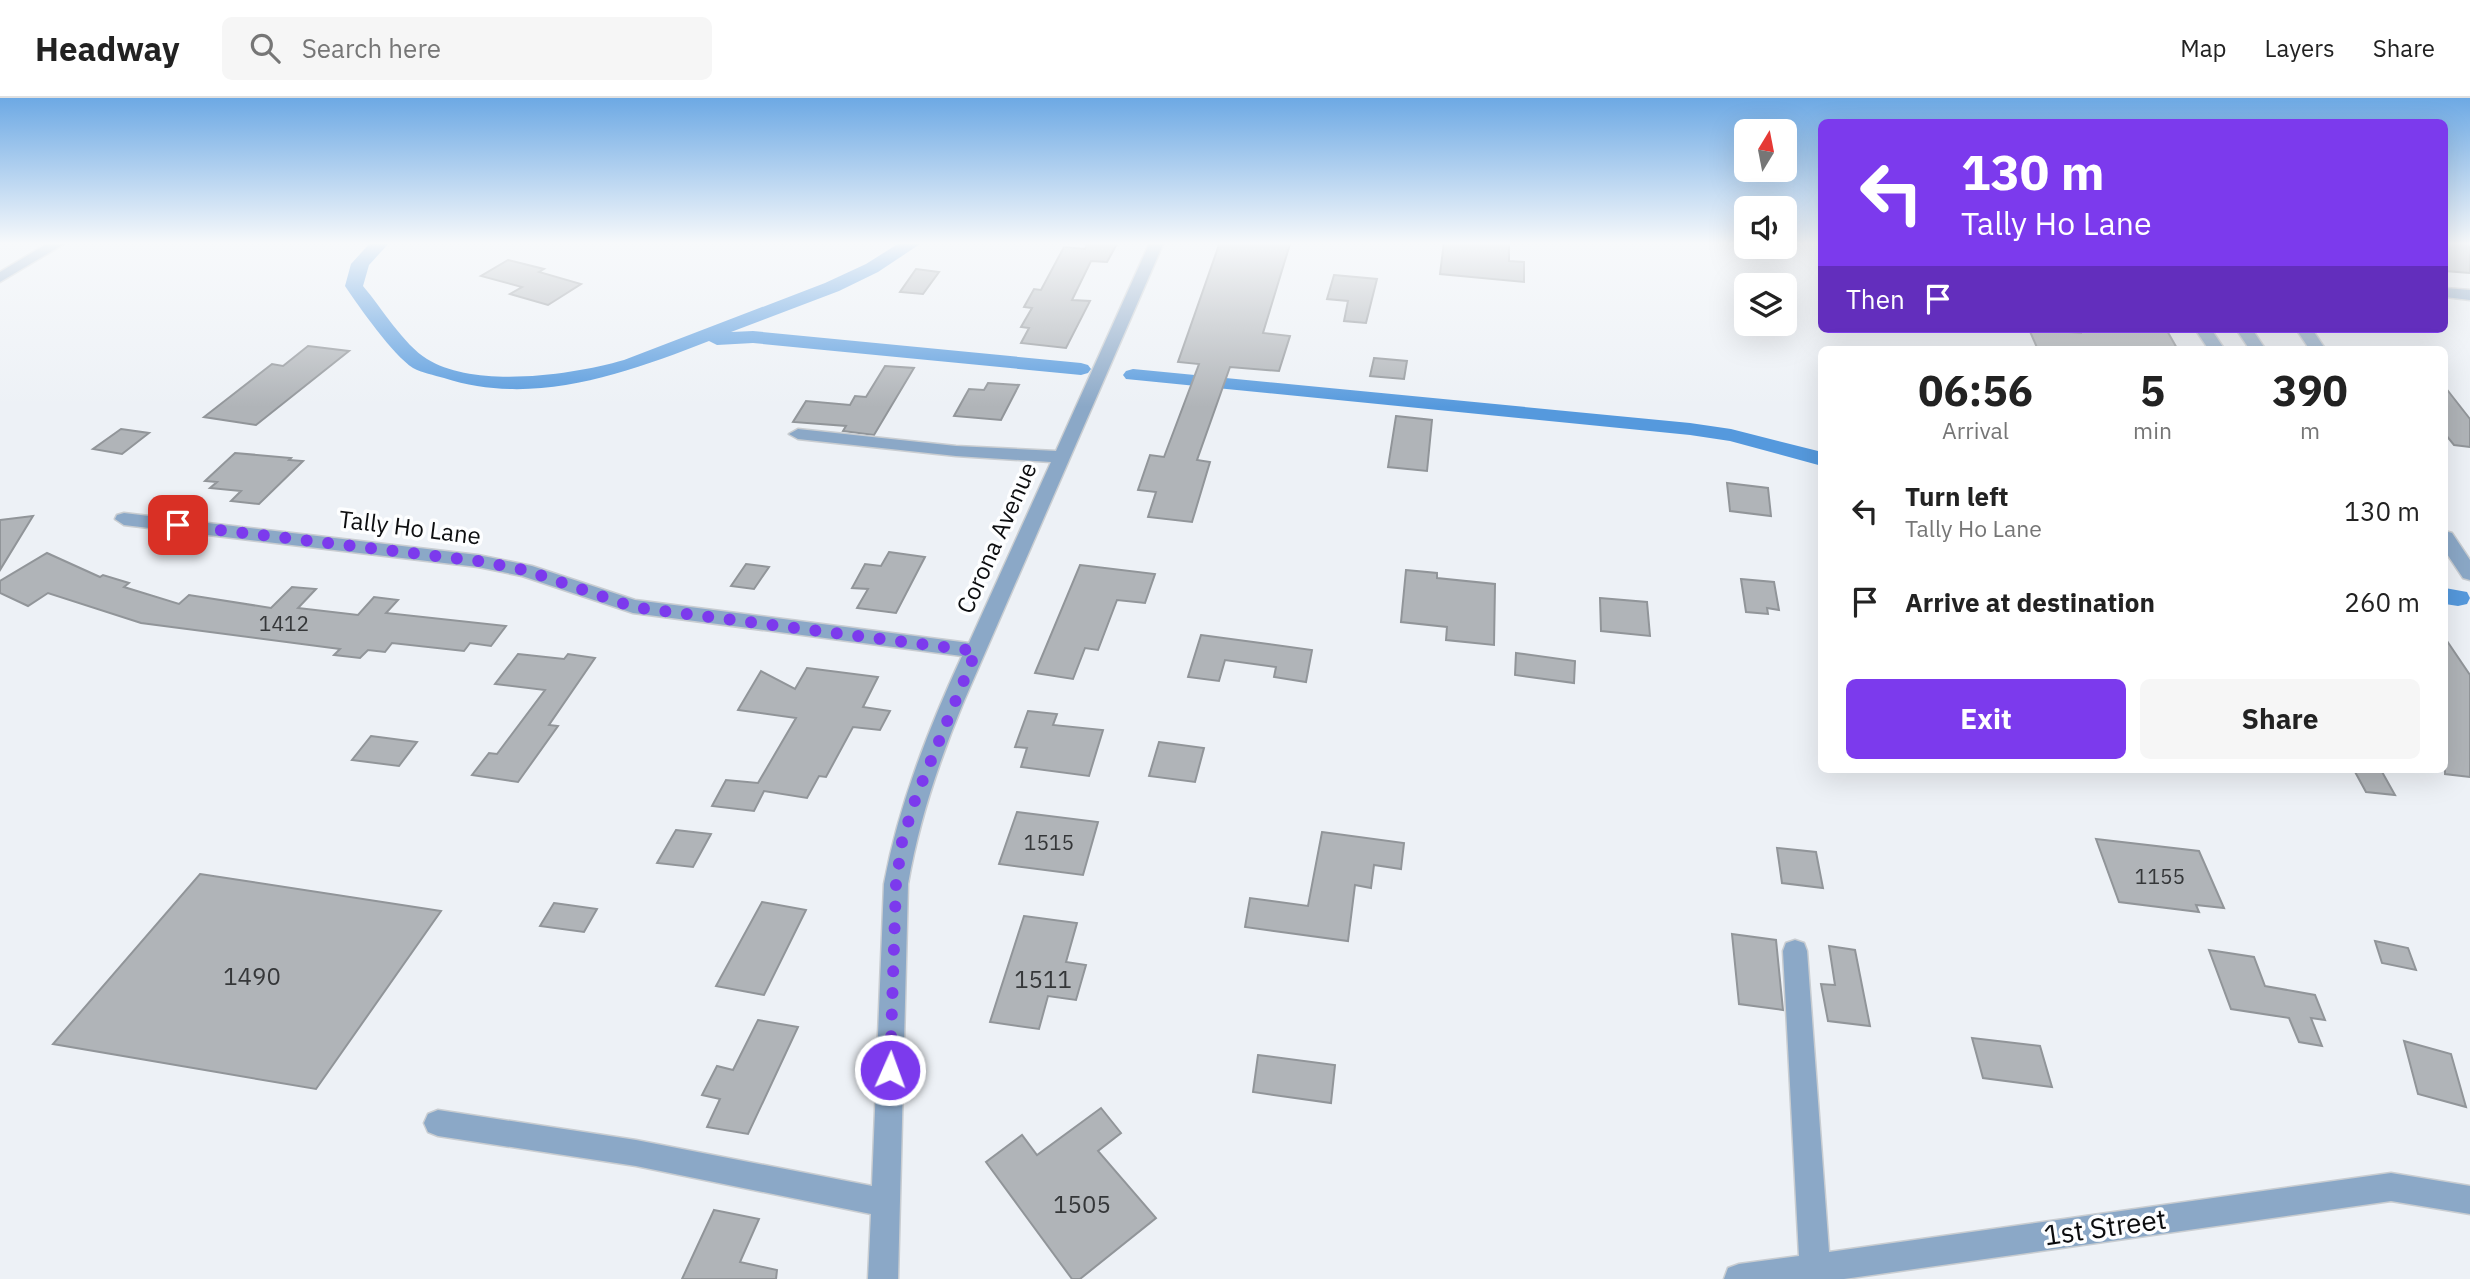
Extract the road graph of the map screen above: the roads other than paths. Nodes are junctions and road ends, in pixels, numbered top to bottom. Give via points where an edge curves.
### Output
1 (1133, 297) edge
2 (798, 433) dead end
3 (1062, 457) junction
4 (124, 519) dead end
5 (2448, 541) edge
6 (2470, 574) edge
7 (976, 651) junction
8 (1795, 951) dead end
9 (438, 1123) dead end
10 (2470, 1200) edge
11 (886, 1203) junction
12 (1815, 1268) junction
13 (883, 1279) edge
14 (1739, 1279) edge

1 - 3 street, Corona Avenue
2 - 3 street via 956,451
3 - 7 street, Corona Avenue
4 - 7 street, Tally Ho Lane via 478,561 525,570 633,607
5 - 6 street
7 - 11 street, Corona Avenue via 902,842 896,884
8 - 12 street
9 - 11 street via 636,1153
10 - 12 street, 1st Street via 2391,1187
11 - 13 street, Corona Avenue
12 - 14 street, 1st Street

